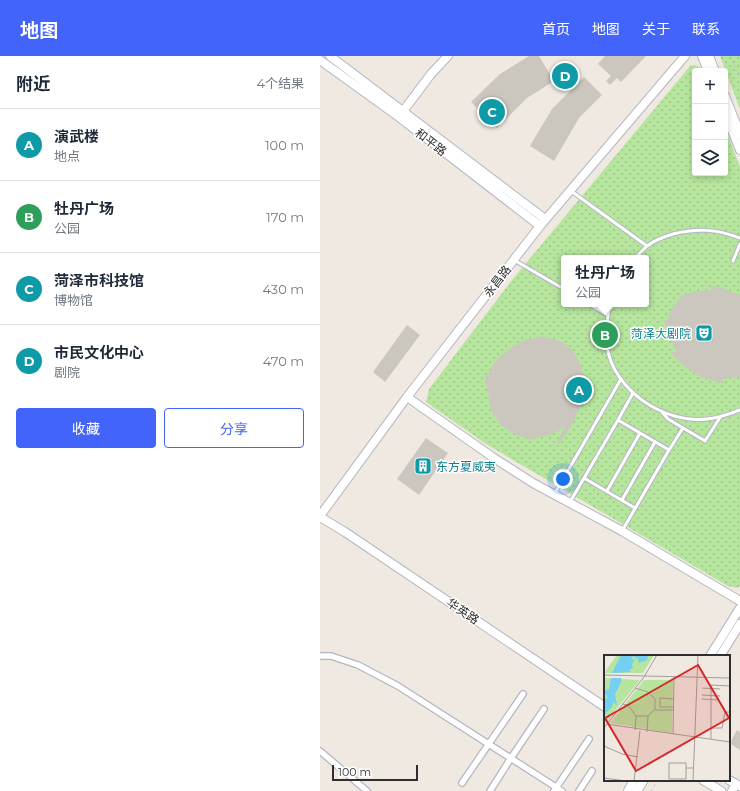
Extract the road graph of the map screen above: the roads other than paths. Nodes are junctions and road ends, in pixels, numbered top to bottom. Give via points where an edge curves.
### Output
1 (330, 56) edge
2 (448, 56) edge
3 (686, 56) edge
4 (702, 56) edge
5 (709, 56) edge
6 (320, 60) edge
7 (707, 68) edge
8 (714, 68) edge
9 (728, 104) edge
10 (401, 114) junction
11 (728, 120) edge
12 (740, 134) edge
13 (740, 150) edge
14 (570, 190) junction
15 (542, 222) junction
16 (740, 238) edge
17 (740, 244) edge
18 (647, 246) junction
19 (638, 255) edge
20 (513, 259) junction
21 (733, 261) dead end
22 (561, 287) edge
23 (594, 307) edge
24 (609, 307) edge
25 (608, 315) junction
26 (621, 379) junction
27 (633, 393) junction
28 (407, 397) junction
29 (740, 410) edge
30 (661, 411) junction
31 (721, 416) junction
32 (618, 420) junction
33 (683, 428) junction
34 (640, 433) junction
35 (655, 442) junction
36 (669, 450) junction
37 (584, 478) junction
38 (607, 491) junction
39 (554, 494) junction
40 (622, 500) junction
41 (570, 502) junction
42 (635, 508) junction
43 (320, 516) edge
44 (622, 531) junction
45 (740, 601) edge
46 (740, 608) edge
47 (740, 624) edge
48 (711, 655) edge
49 (721, 655) edge
50 (320, 657) edge
51 (523, 694) dead end
52 (604, 706) edge
53 (544, 710) dead end
54 (589, 739) dead end
55 (489, 744) junction
56 (320, 751) edge
57 (510, 758) junction
58 (592, 771) dead end
59 (633, 781) edge
60 (643, 781) edge
61 (705, 781) edge
62 (462, 783) dead end
63 (556, 789) edge
64 (367, 791) edge
65 (490, 791) edge
66 (562, 791) edge
67 (579, 791) edge
68 (628, 791) edge
69 (637, 791) edge
70 (721, 791) edge

1 - 10 main road, 和平路
2 - 10 main road
3 - 14 main road, 永昌路
4 - 7 main road
5 - 8 main road
6 - 10 main road, 和平路
9 - 12 main road
10 - 15 main road, 和平路
11 - 13 main road
14 - 15 main road, 永昌路
14 - 18 lane
15 - 20 main road, 永昌路
16 - 18 lane via 721,232 689,230 664,237
17 - 21 lane
18 - 19 lane
20 - 22 lane
20 - 28 main road, 永昌路
23 - 25 lane
24 - 25 lane
25 - 26 lane via 607,347
26 - 27 lane
26 - 39 lane
27 - 30 lane
27 - 32 lane
28 - 39 main road via 494,458
28 - 43 main road, 永昌路
29 - 31 lane
30 - 31 lane via 684,418 706,419
30 - 33 lane via 668,419
31 - 33 lane via 705,441
32 - 34 lane
32 - 37 lane
33 - 36 lane
34 - 35 lane
34 - 38 lane
35 - 36 lane
35 - 40 lane
36 - 42 lane
37 - 38 lane
37 - 41 lane
38 - 40 lane
39 - 41 main road
40 - 42 lane
41 - 44 main road
42 - 44 lane
43 - 52 main road, 华英路
44 - 45 main road
46 - 48 main road
47 - 49 main road
50 - 55 street via 331,656 358,665 398,686
51 - 55 street
53 - 57 street
54 - 63 street
55 - 57 street
55 - 62 street
56 - 64 street
57 - 63 street
57 - 65 street
58 - 67 street
59 - 68 main road
60 - 69 main road
61 - 70 main road
63 - 66 street

